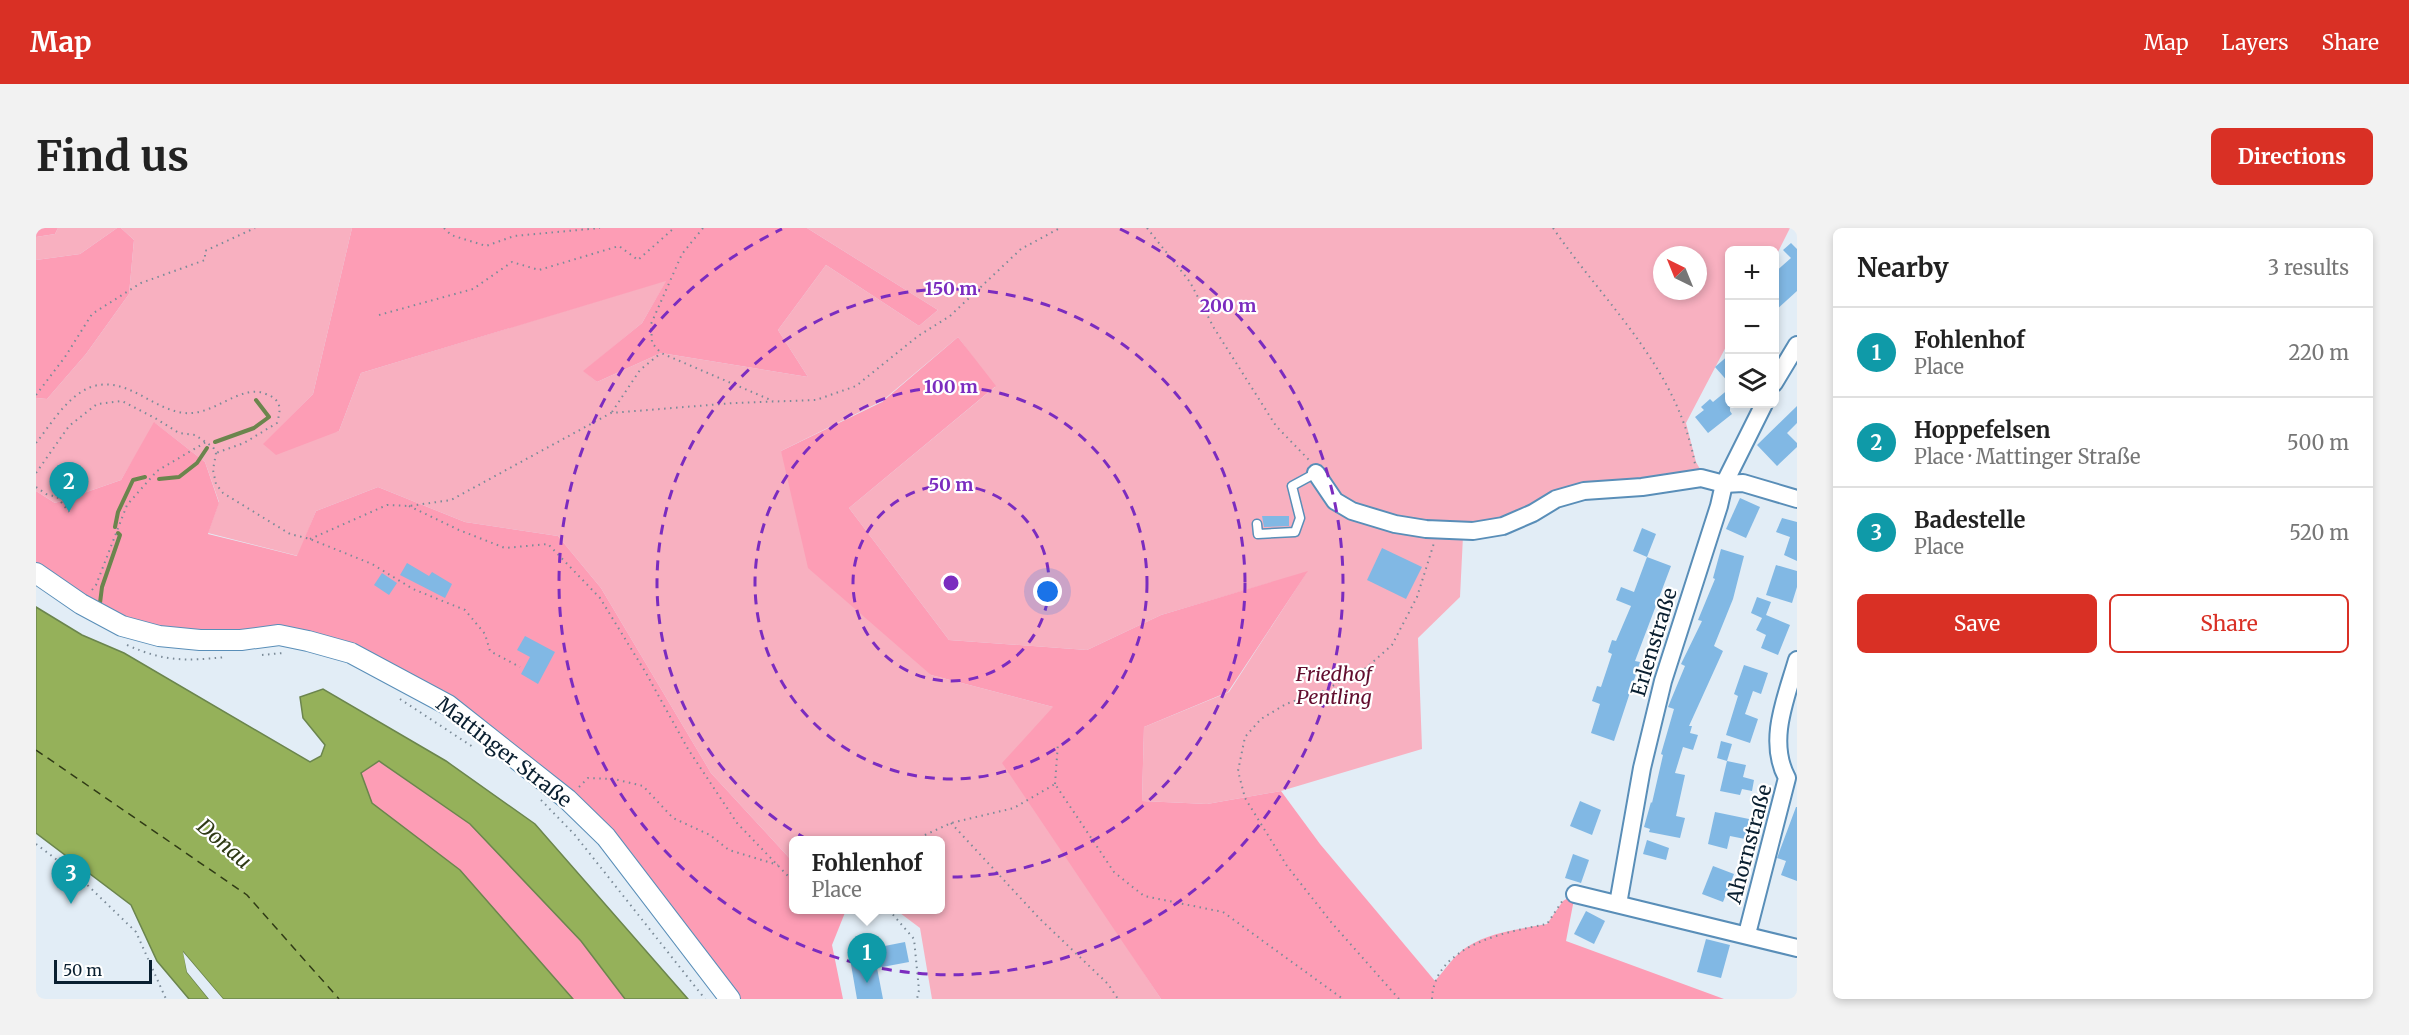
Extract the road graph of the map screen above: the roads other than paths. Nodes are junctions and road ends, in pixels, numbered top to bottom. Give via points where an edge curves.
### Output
1 (1797, 345) edge
2 (1779, 375) edge
3 (1762, 408) edge
4 (1316, 473) joint
5 (1724, 484) junction
6 (1797, 499) edge
7 (1257, 524) dead end
8 (36, 573) edge
9 (1797, 660) edge
10 (1792, 779) edge
11 (1575, 894) road end
12 (1618, 904) junction
13 (1747, 934) junction
14 (1797, 948) edge
15 (730, 999) edge

1 - 2 street
3 - 5 street, Erlenstraße
4 - 5 street via 1335,501 1352,512 1395,524 1473,531 1503,526 1556,499 1584,491 1701,478
4 - 7 lane via 1292,486 1300,518 1295,532 1257,534
5 - 6 street via 1743,483
5 - 12 street, Erlenstraße via 1663,681 1642,768
8 - 15 street, Mattinger Straße via 122,626 159,636 241,640 279,635 351,653 448,705 567,799 606,837
9 - 10 street, Ahornstraße via 1778,728 1780,765
10 - 13 street, Ahornstraße
11 - 12 street
12 - 13 street
13 - 14 street

